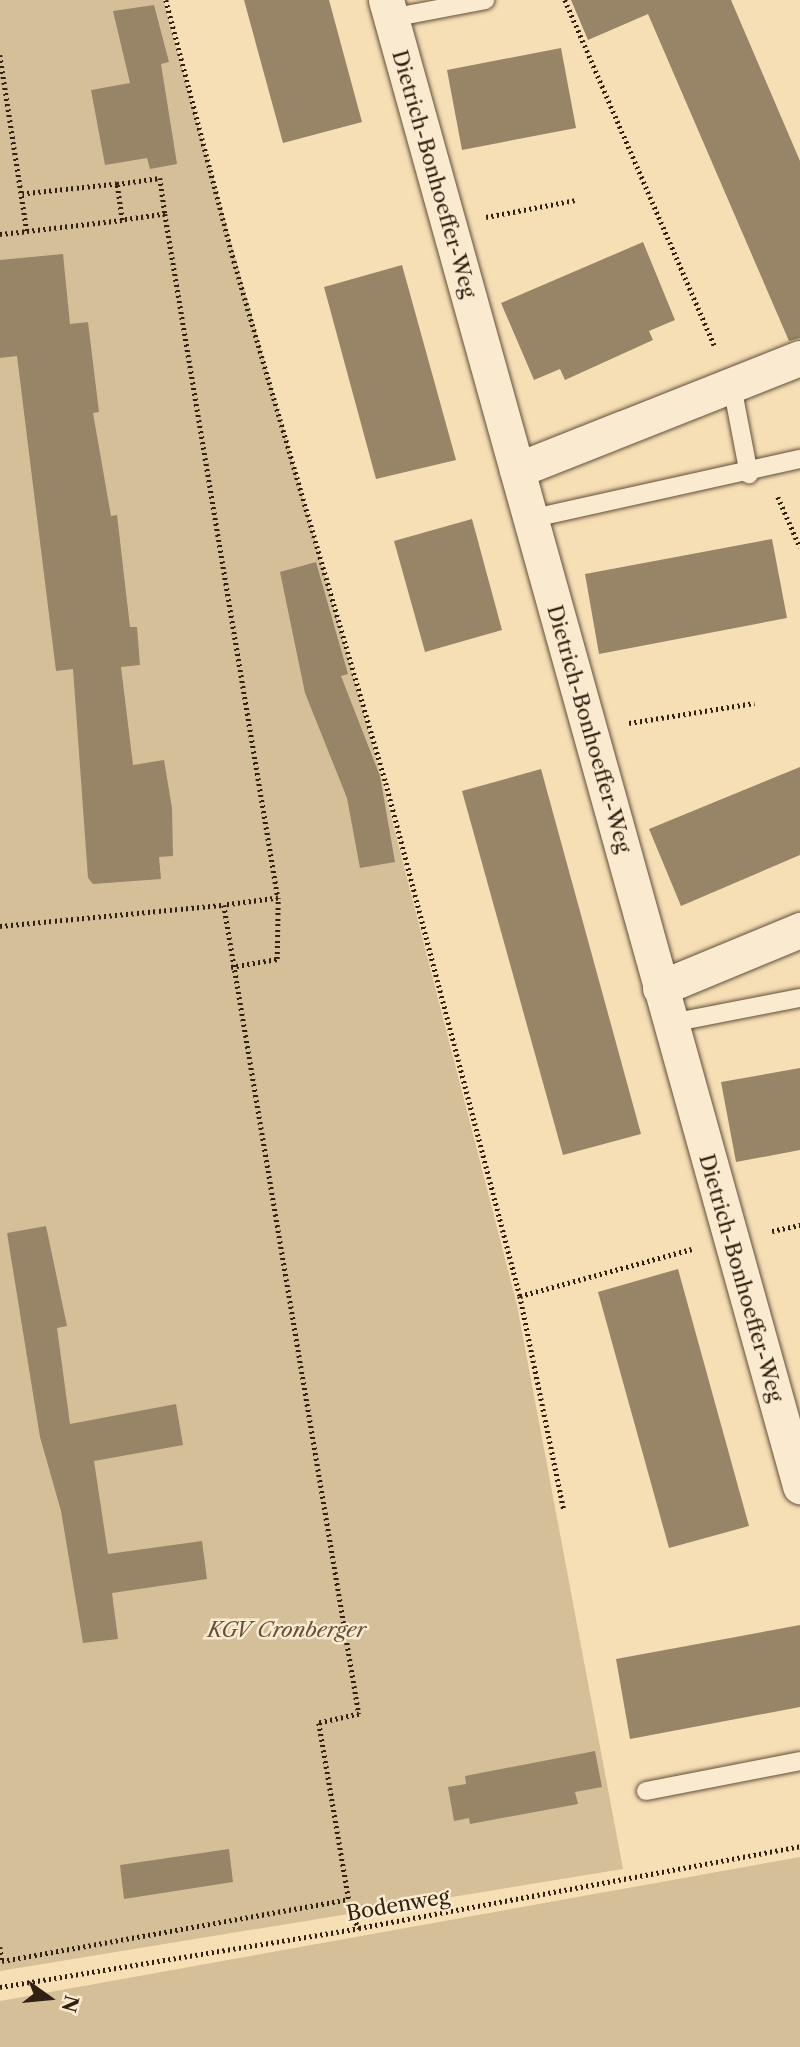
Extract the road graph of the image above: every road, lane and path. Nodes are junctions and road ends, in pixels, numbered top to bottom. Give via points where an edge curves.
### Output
1 (166, 0) edge
2 (485, 0) edge
3 (565, 0) edge
4 (388, 9) edge
5 (0, 55) edge
6 (117, 184) junction
7 (23, 194) junction
8 (576, 200) dead end
9 (164, 214) junction
10 (122, 220) junction
11 (447, 223) junction
12 (27, 231) junction
13 (0, 234) edge
14 (800, 358) edge
15 (732, 386) junction
16 (800, 459) edge
17 (517, 470) junction
18 (758, 472) junction
19 (529, 519) junction
20 (800, 547) edge
21 (754, 703) dead end
22 (590, 729) junction
23 (278, 898) junction
24 (224, 905) junction
25 (0, 926) edge
26 (800, 930) edge
27 (231, 967) junction
28 (660, 988) junction
29 (800, 998) edge
30 (671, 1023) junction
31 (800, 1225) edge
32 (729, 1239) junction
33 (520, 1296) junction
34 (800, 1486) edge
35 (564, 1510) dead end
36 (800, 1761) edge
37 (646, 1791) dead end
38 (800, 1846) edge
39 (349, 1899) junction
40 (359, 1928) junction
41 (0, 1947) edge
42 (1, 1961) edge
43 (0, 1987) edge

1 - 33 path via 234,261 386,783
2 - 4 lane
3 - 15 path
4 - 11 street, Dietrich-Bonhoeffer-Weg
5 - 7 path
6 - 7 path
6 - 9 path via 160,178
6 - 10 path
7 - 12 path
8 - 11 path
9 - 10 path
9 - 23 path
10 - 12 path
11 - 17 street, Dietrich-Bonhoeffer-Weg
12 - 13 path
14 - 15 street
15 - 17 street
15 - 18 lane
16 - 18 lane
17 - 19 street, Dietrich-Bonhoeffer-Weg
18 - 19 lane
18 - 20 path
19 - 22 street, Dietrich-Bonhoeffer-Weg
21 - 22 path
22 - 28 street, Dietrich-Bonhoeffer-Weg
23 - 24 path
23 - 27 path via 277,959
24 - 25 path
24 - 27 path
26 - 28 street
27 - 39 path via 359,1714 319,1723
28 - 30 street, Dietrich-Bonhoeffer-Weg
29 - 30 lane
30 - 32 street, Dietrich-Bonhoeffer-Weg
31 - 32 path
32 - 33 path
32 - 34 street, Dietrich-Bonhoeffer-Weg
33 - 35 path
36 - 37 lane
38 - 40 path, Bodenweg
39 - 40 path
39 - 42 path
40 - 43 path, Bodenweg
41 - 42 path

